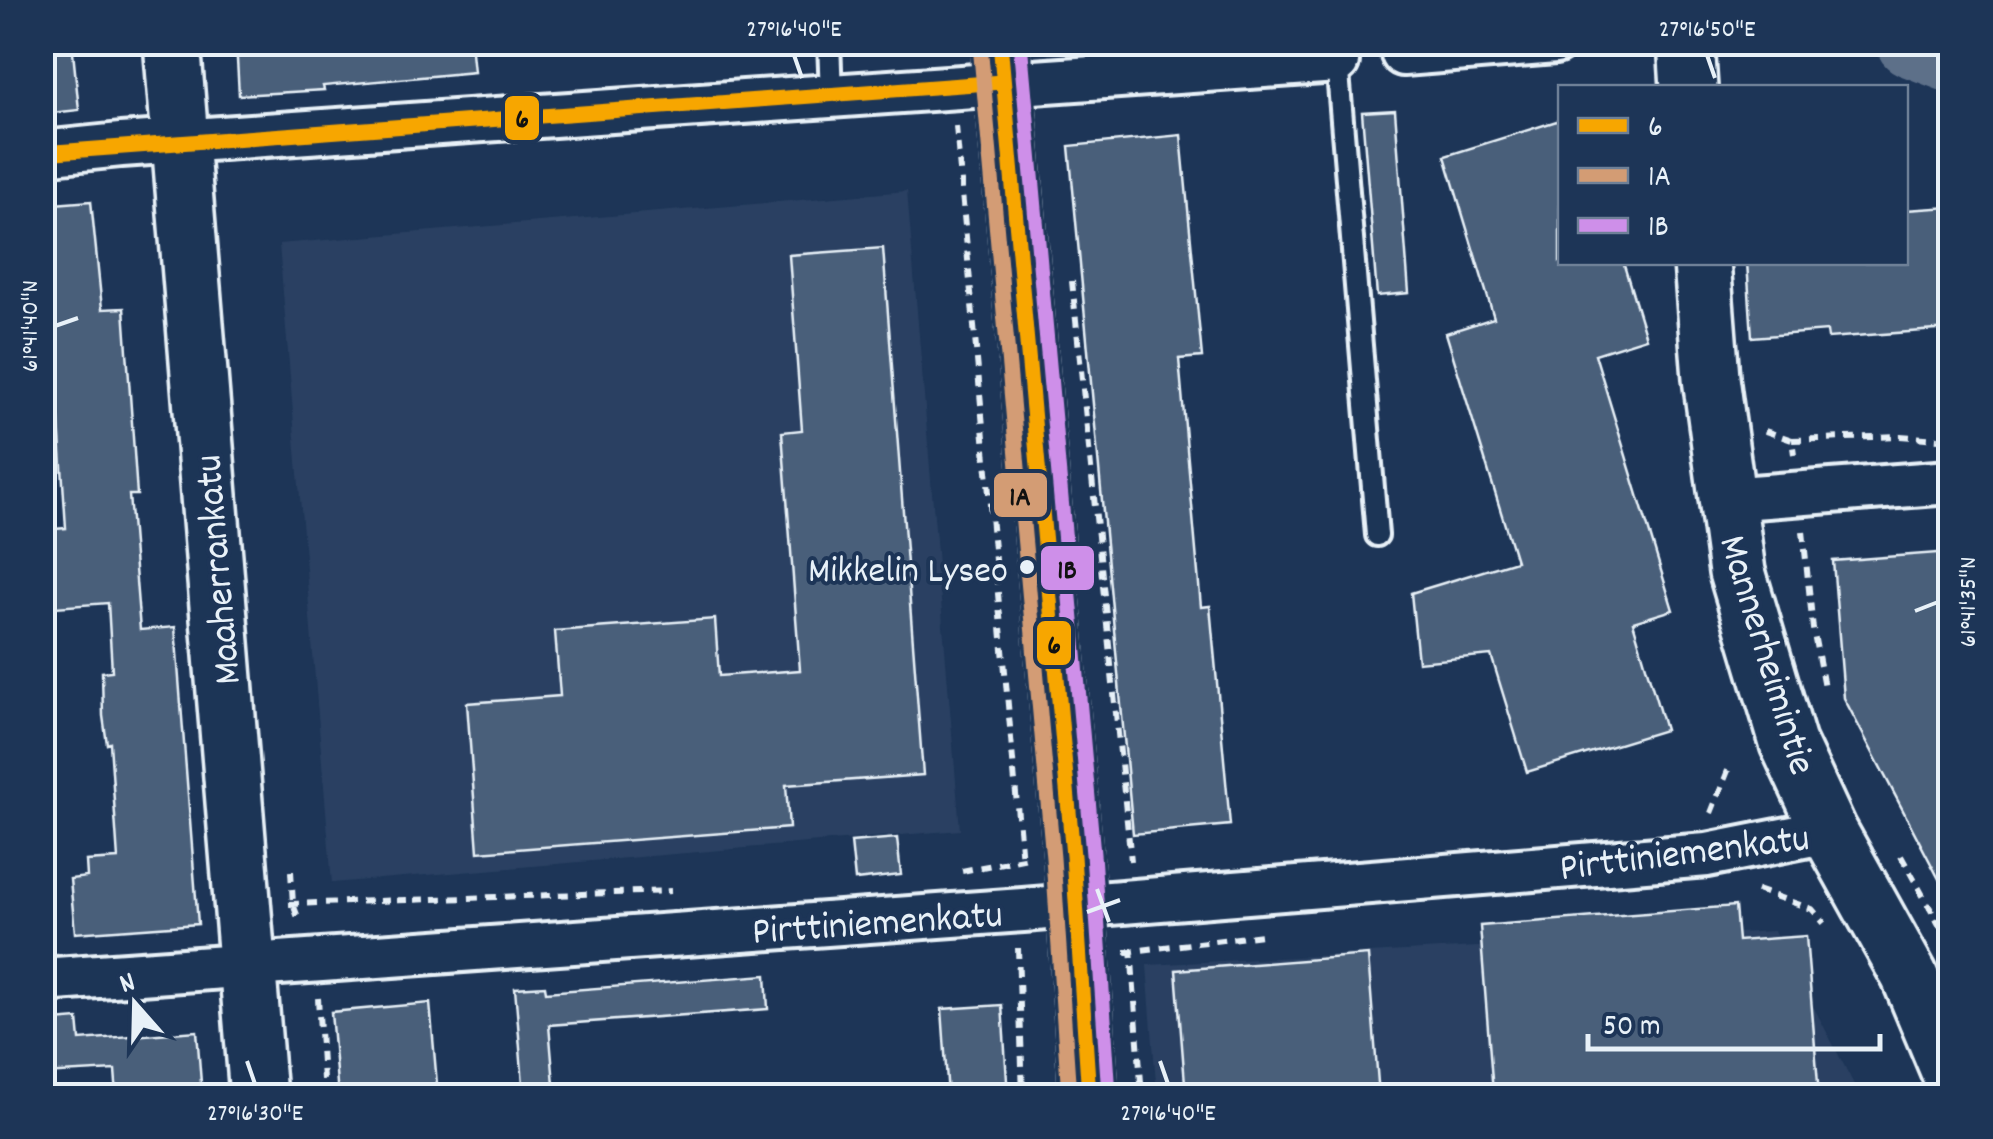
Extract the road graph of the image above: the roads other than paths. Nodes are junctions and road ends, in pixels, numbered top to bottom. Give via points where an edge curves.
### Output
1 (172, 42) edge
2 (828, 42) edge
3 (1555, 42) edge
4 (1686, 42) edge
5 (1404, 54) dead end
6 (1337, 60) joint
7 (1001, 62) edge
8 (1689, 85) edge
9 (831, 94) junction
10 (179, 142) junction
11 (42, 153) edge
12 (1702, 265) edge
13 (1950, 482) edge
14 (1726, 499) junction
15 (1377, 535) dead end
16 (1830, 831) junction
17 (1076, 905) junction
18 (247, 964) junction
19 (42, 980) edge
20 (1950, 1073) edge
21 (258, 1096) edge
22 (1089, 1096) edge

1 - 10 street, Maaherrankatu
2 - 9 lane
3 - 5 street
4 - 8 street
6 - 7 street
6 - 15 lane
7 - 9 street
7 - 17 street
9 - 10 street
10 - 11 street
10 - 18 street, Maaherrankatu
12 - 14 street, Mannerheimintie
13 - 14 street
14 - 16 street, Mannerheimintie via 1737,572 1788,743
16 - 17 street, Pirttiniemenkatu via 1708,855
16 - 20 street, Mannerheimintie via 1908,975
17 - 18 street, Pirttiniemenkatu
17 - 22 street
18 - 19 street, Pirttiniemenkatu
18 - 21 street, Maaherrankatu

